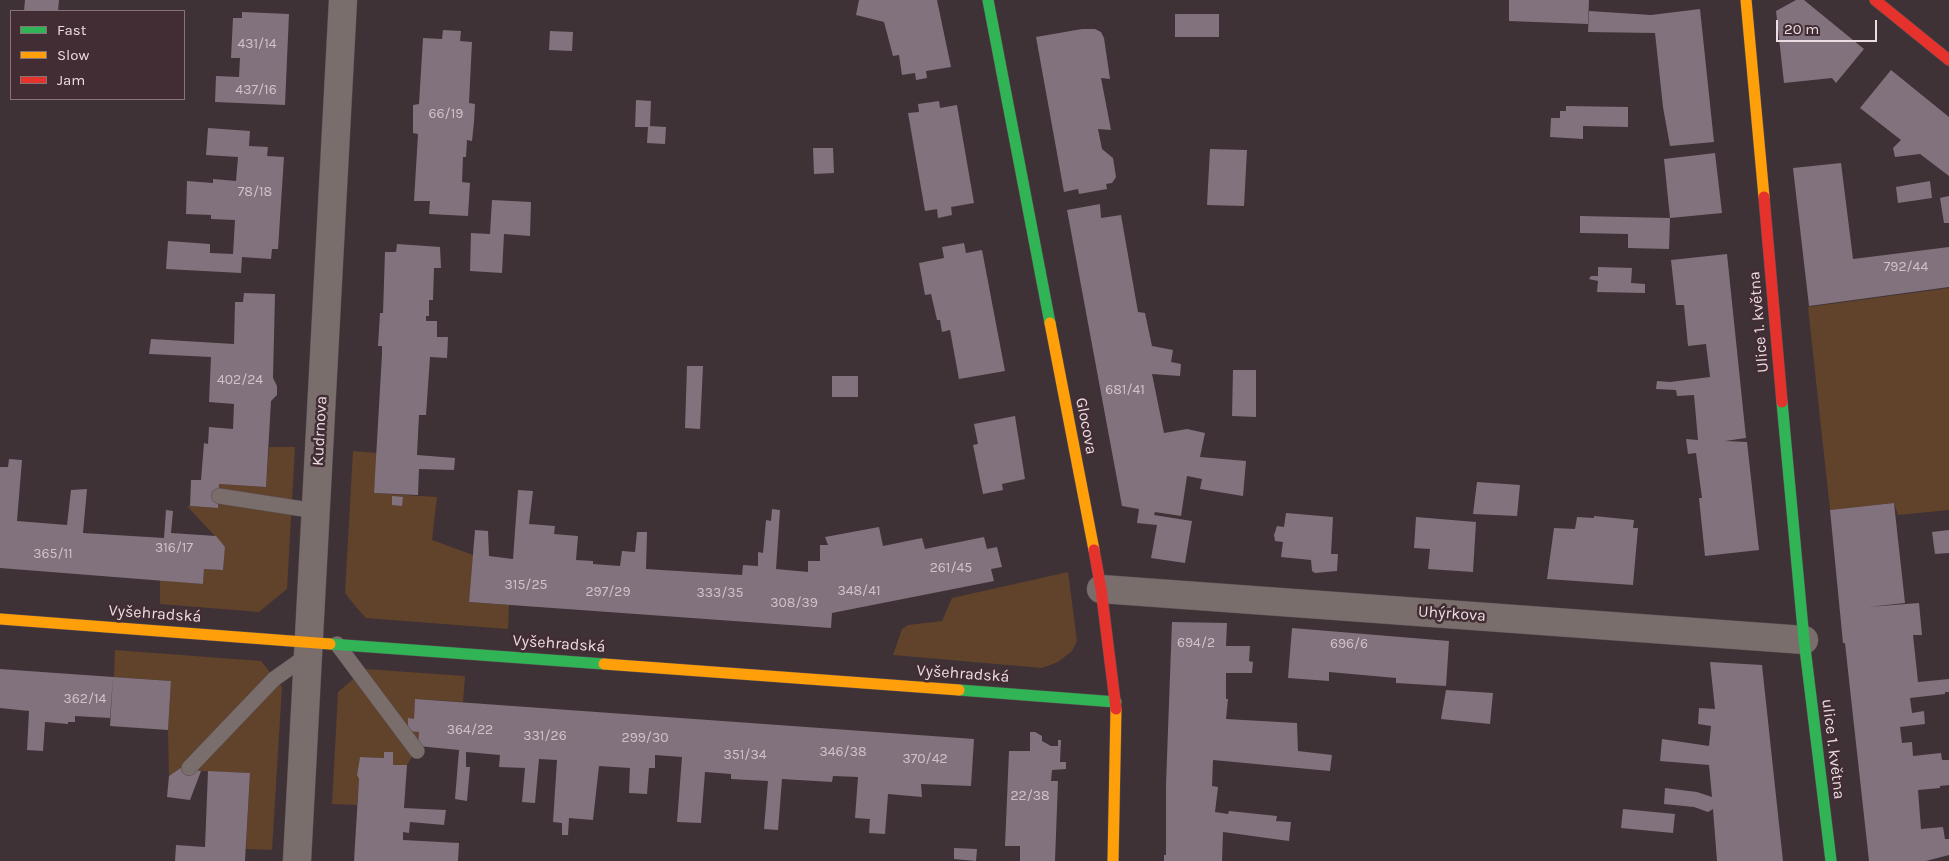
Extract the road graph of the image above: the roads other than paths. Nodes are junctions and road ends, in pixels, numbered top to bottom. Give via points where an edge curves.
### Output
1 (343, 0) edge
2 (988, 0) edge
3 (1746, 0) edge
4 (1875, 0) edge
5 (1949, 60) edge
6 (219, 496) dead end
7 (316, 511) junction
8 (1101, 589) junction
9 (0, 619) edge
10 (1804, 640) junction
11 (337, 644) junction
12 (308, 648) junction
13 (1116, 702) junction
14 (416, 751) dead end
15 (189, 768) dead end
16 (297, 861) edge
17 (1112, 861) edge
18 (1831, 861) edge

1 - 7 street, Kudrnova
2 - 8 street, Glocova
3 - 10 street, Ulice 1. května
4 - 5 street
6 - 7 lane
7 - 12 street, Kudrnova
8 - 10 street, Uhýrkova
8 - 13 street, Glocova
9 - 12 street, Vyšehradská
10 - 18 street, ulice 1. května
11 - 12 street, Vyšehradská
11 - 13 street, Vyšehradská
11 - 14 lane
12 - 15 lane
12 - 16 street, Kudrnova
13 - 17 street, Glocova

